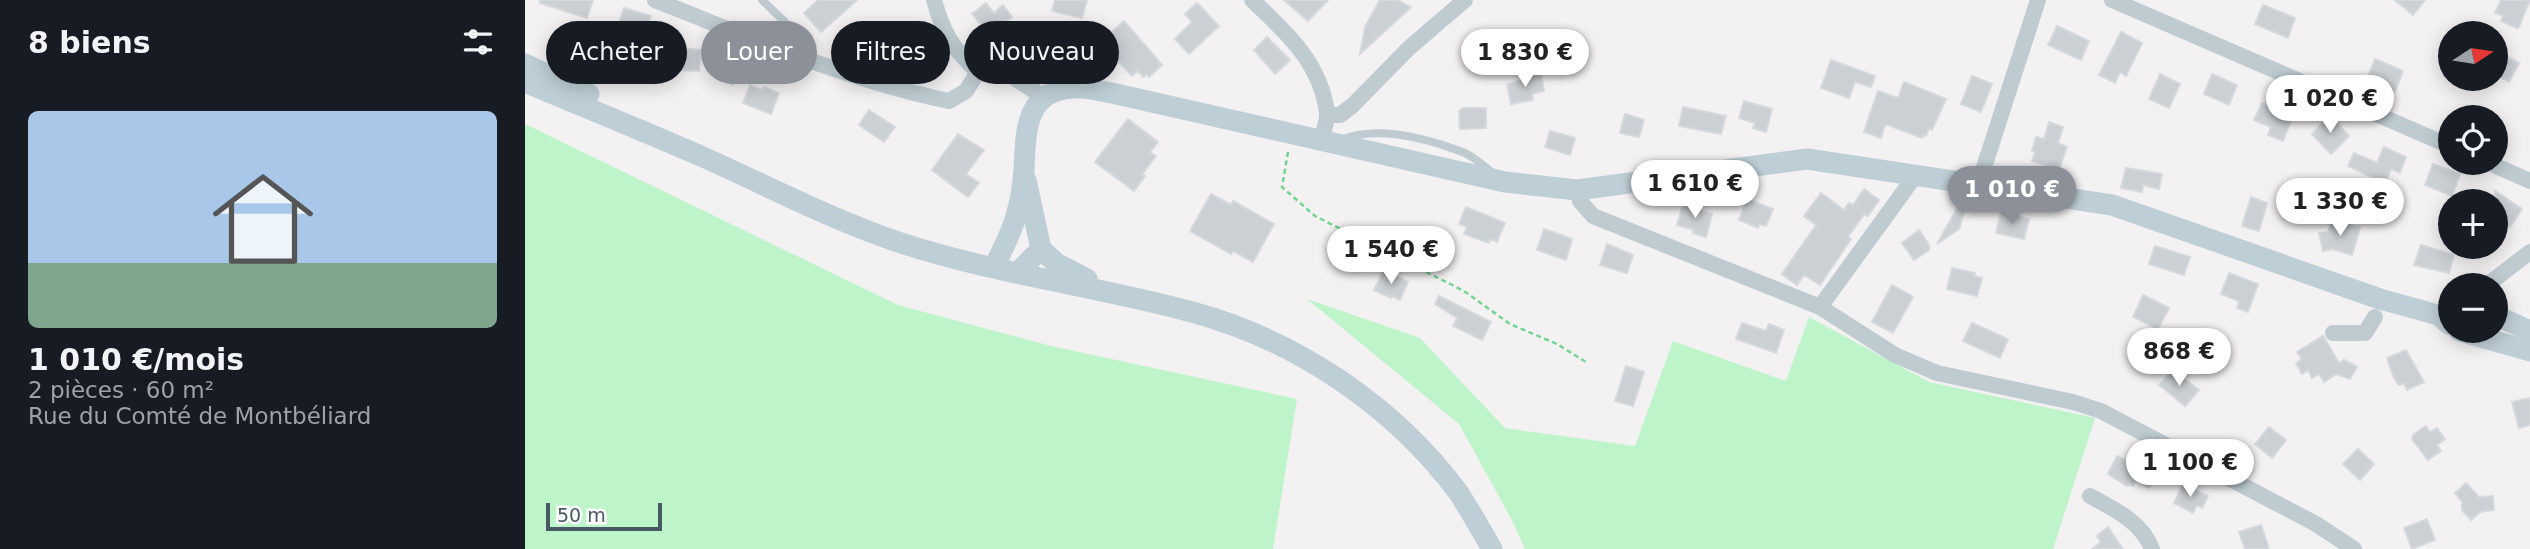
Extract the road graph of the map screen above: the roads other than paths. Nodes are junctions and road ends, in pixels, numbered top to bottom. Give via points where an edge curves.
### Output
1 (655, 0) edge
2 (762, 0) edge
3 (934, 0) edge
4 (1252, 0) edge
5 (1465, 0) edge
6 (2038, 0) edge
7 (2112, 0) edge
8 (683, 5) edge
9 (964, 59) edge
10 (818, 62) junction
11 (525, 64) edge
12 (525, 82) edge
13 (971, 84) edge
14 (1024, 84) edge
15 (1045, 98) junction
16 (1327, 115) junction
17 (1327, 141) junction
18 (2438, 141) edge
19 (704, 158) junction
20 (1024, 170) junction
21 (2508, 171) edge
22 (1915, 176) junction
23 (2530, 181) edge
24 (1978, 186) junction
25 (1577, 190) junction
26 (1041, 249) junction
27 (2530, 252) edge
28 (994, 268) junction
29 (1018, 272) junction
30 (2503, 273) edge
31 (1114, 293) junction
32 (1820, 307) junction
33 (2438, 315) edge
34 (2375, 317) dead end
35 (2508, 321) edge
36 (2530, 331) edge
37 (2333, 333) dead end
38 (2502, 343) edge
39 (2530, 351) edge
40 (2090, 496) dead end
41 (1492, 549) edge
42 (2153, 549) edge
43 (2354, 549) edge

1 - 8 street
2 - 10 lane
3 - 9 street via 955,51
4 - 16 street via 1292,37 1316,75
5 - 16 street via 1352,106 1340,115
6 - 24 street
7 - 18 street
8 - 10 street
10 - 13 street via 905,92 949,101
11 - 19 street via 613,105
12 - 19 street
14 - 15 street
15 - 17 street via 1075,88 1112,93
15 - 20 street via 1028,120
16 - 17 street
17 - 25 street via 1505,182
19 - 28 street via 838,220
20 - 26 street
20 - 28 street via 1017,214
21 - 23 street
22 - 24 street
22 - 25 street via 1807,159
22 - 32 street
24 - 33 street via 2112,205 2380,299
25 - 32 street via 1580,201 1594,216
26 - 29 street
26 - 31 street via 1056,263
27 - 30 street
28 - 29 street
29 - 31 street
31 - 41 street via 1195,312 1254,334 1347,385 1406,433 1457,492
32 - 43 street via 1895,355 1937,373 2101,411 2316,524
34 - 37 street via 2365,333
35 - 36 street
38 - 39 street
40 - 42 street via 2122,512

